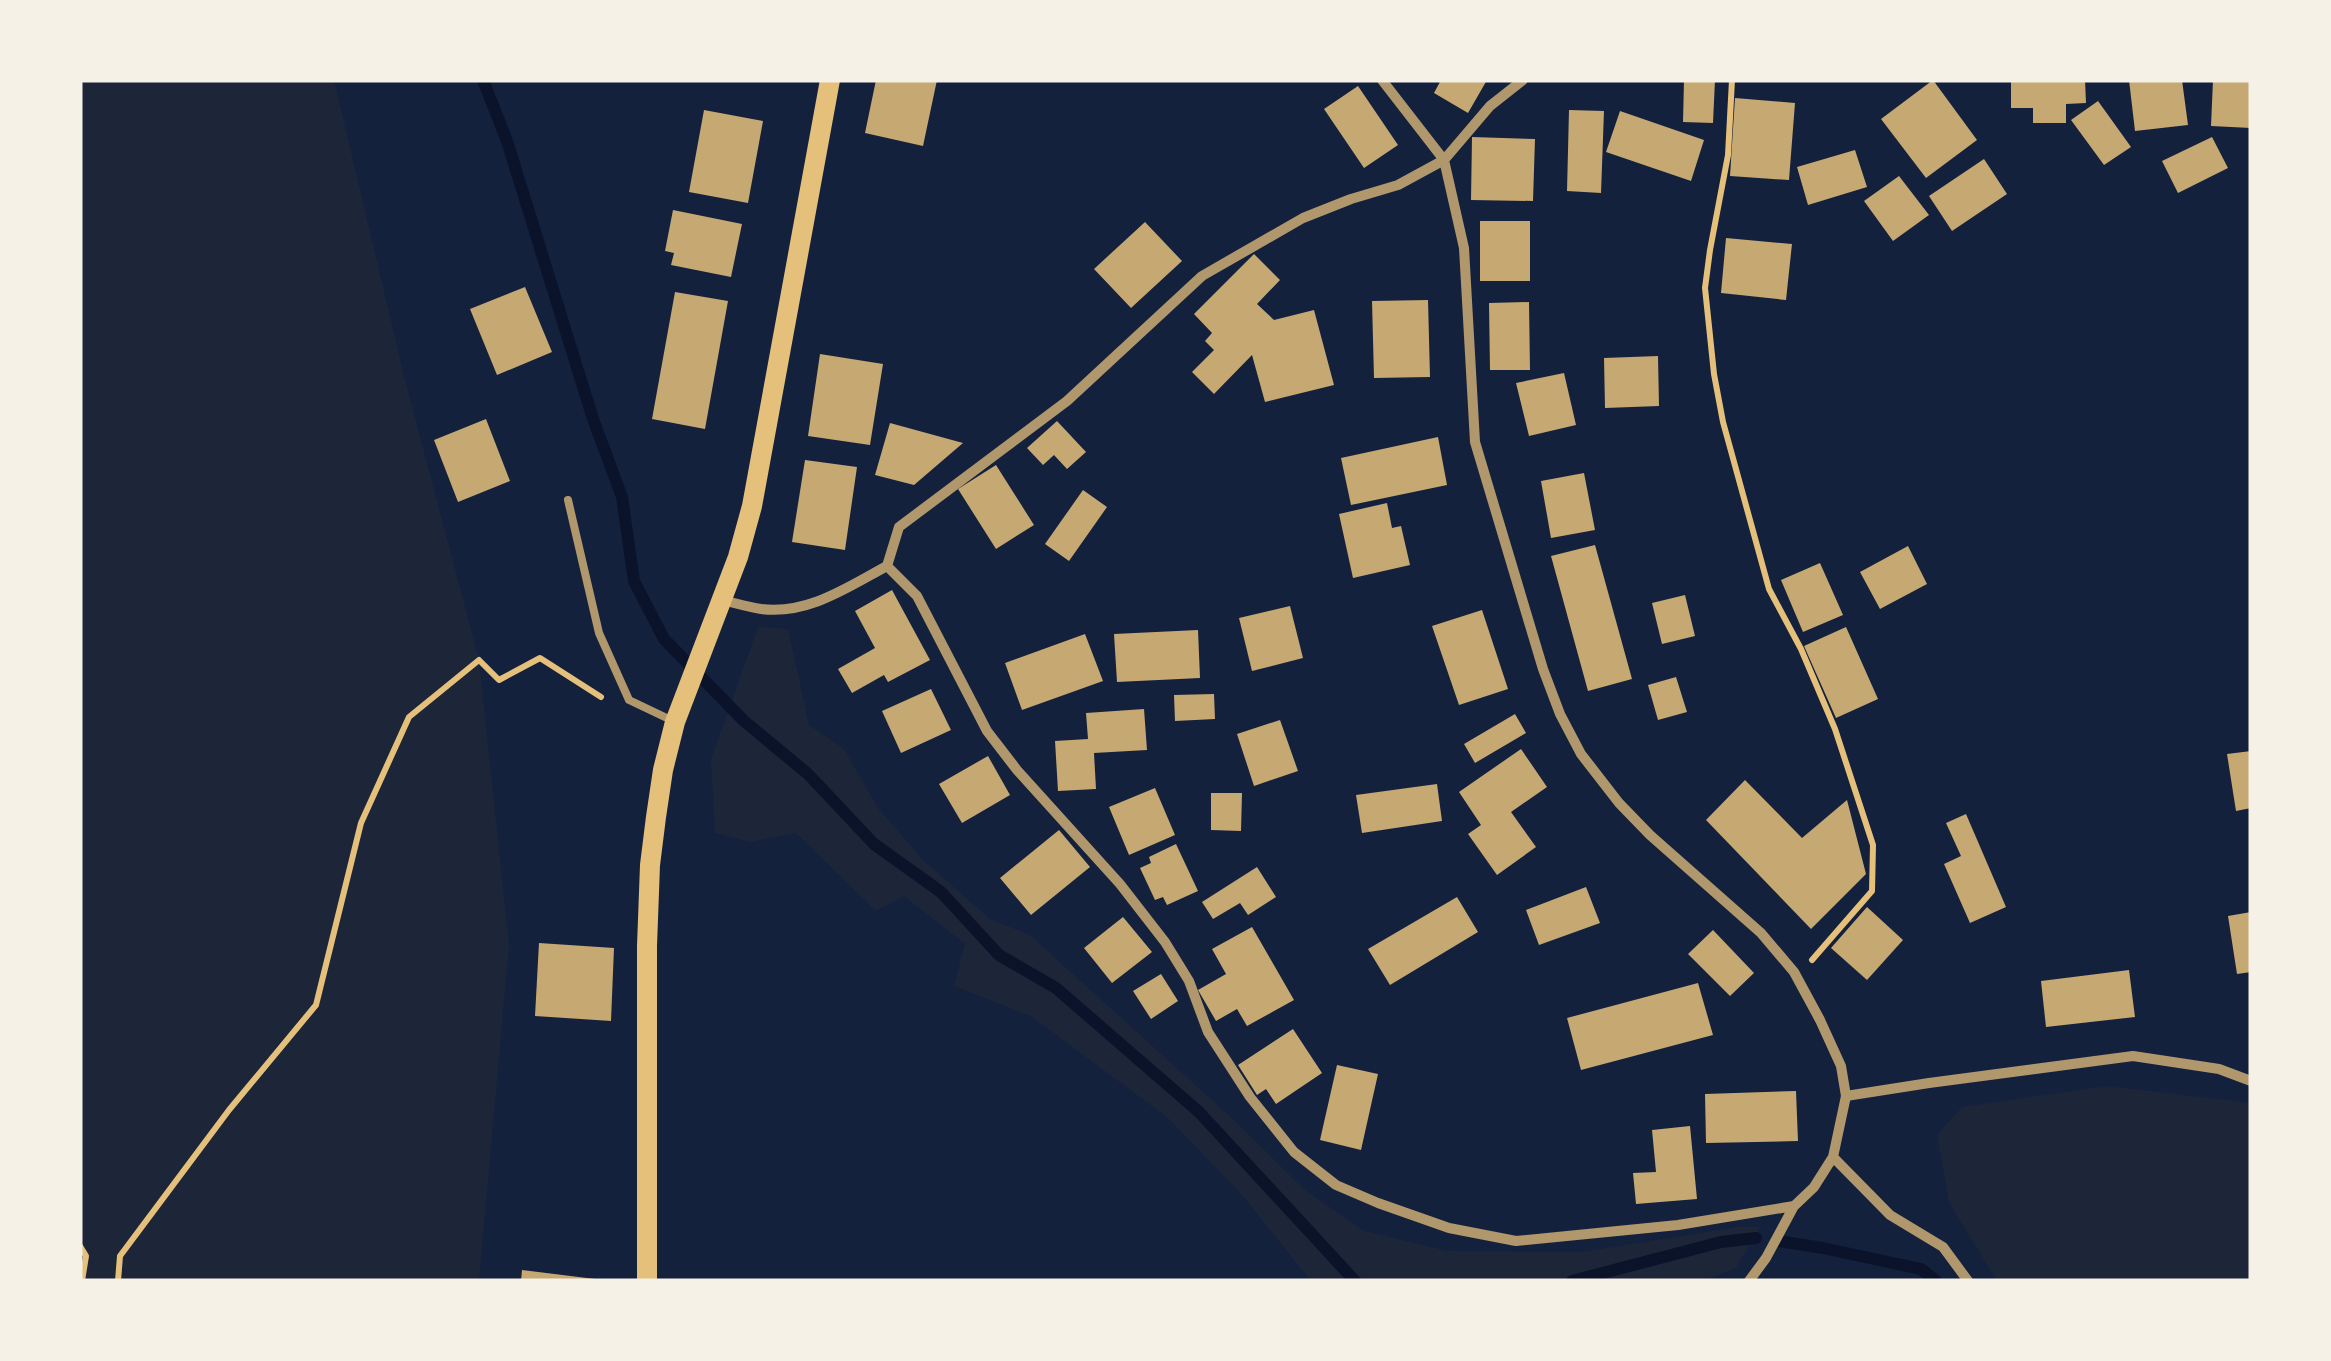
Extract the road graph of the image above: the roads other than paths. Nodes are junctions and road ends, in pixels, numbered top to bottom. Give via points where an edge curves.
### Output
1 (830, 80) edge
2 (1382, 80) edge
3 (1523, 80) edge
4 (1444, 160) junction
5 (568, 500) dead end
6 (887, 566) junction
7 (722, 600) junction
8 (675, 722) junction
9 (2251, 1081) edge
10 (1846, 1096) junction
11 (1833, 1157) junction
12 (1794, 1206) junction
13 (647, 1281) edge
14 (1749, 1281) edge
15 (1968, 1281) edge

1 - 7 main road via 760,468
2 - 4 street
3 - 4 street via 1490,106
4 - 6 street via 1398,185 1303,218 1202,276 1067,401 899,527
4 - 10 street via 1464,248 1475,442 1560,714 1619,804 1761,933 1794,972 1840,1066
5 - 8 lane via 599,634 629,700
6 - 7 street via 825,600 790,609
6 - 12 street via 916,596 988,731 1165,942 1208,1032 1250,1097 1294,1152 1336,1185 1448,1228 1516,1241 1678,1226
7 - 8 main road
8 - 13 main road via 650,865
9 - 10 street via 2219,1069 2133,1056
10 - 11 street
11 - 12 street
11 - 15 street via 1890,1215 1943,1248
12 - 14 street

